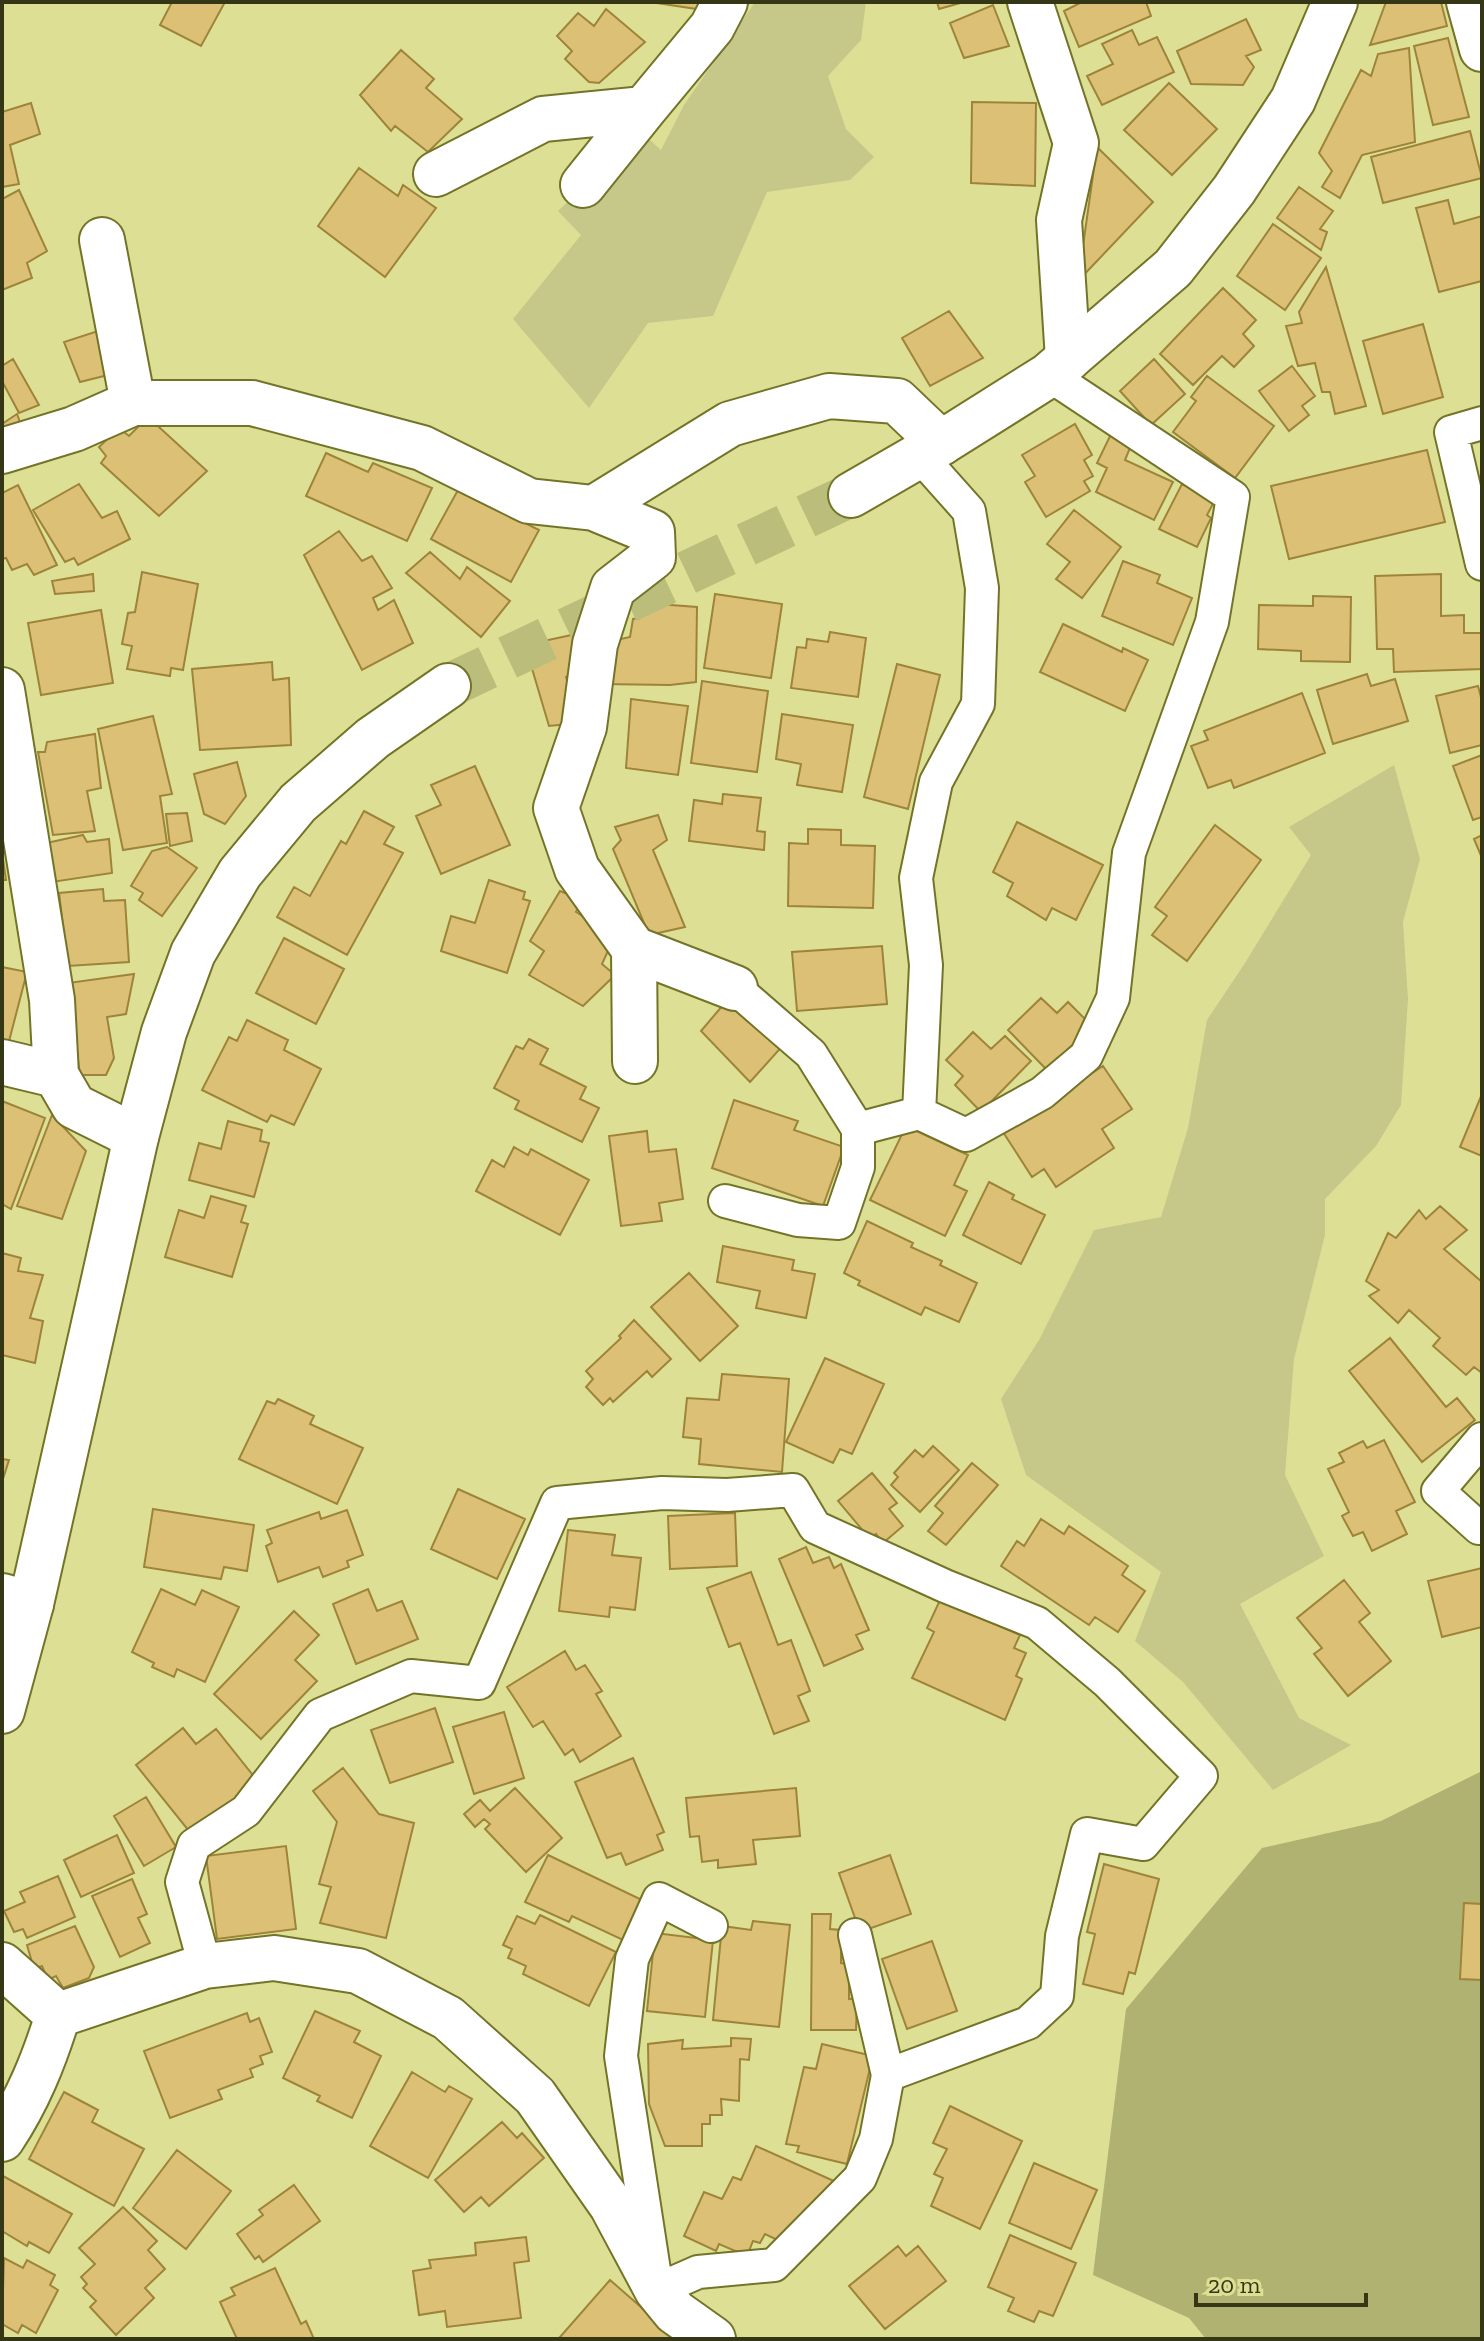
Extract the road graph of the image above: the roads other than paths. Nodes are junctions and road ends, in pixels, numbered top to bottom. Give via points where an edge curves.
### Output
1 (725, 2) edge
2 (1030, 2) edge
3 (1335, 2) edge
4 (644, 109) junction
5 (436, 174) dead end
6 (583, 185) dead end
7 (102, 240) dead end
8 (1058, 367) junction
9 (133, 403) junction
10 (1482, 423) edge
11 (930, 450) junction
12 (2, 451) edge
13 (851, 495) tunnel mouth
14 (594, 508) junction
15 (1482, 564) edge
16 (448, 686) tunnel mouth
17 (2, 690) edge
18 (634, 949) junction
19 (735, 988) joint
20 (635, 1061) dead end
21 (2, 1062) edge
22 (56, 1075) junction
23 (919, 1113) junction
24 (858, 1129) junction
25 (136, 1137) junction
26 (725, 1201) dead end
27 (1482, 1439) edge
28 (1479, 1528) dead end
29 (16, 1600) edge
30 (2, 1711) edge
31 (711, 1926) dead end
32 (855, 1935) dead end
33 (2, 1965) edge
34 (205, 1966) junction
35 (58, 2015) junction
36 (888, 2075) junction
37 (2, 2139) edge
38 (657, 2290) junction
39 (712, 2339) edge

1 - 4 street via 712,27
2 - 8 street via 1076,143 1059,220
3 - 8 street via 1293,100 1234,190 1173,268
4 - 5 street via 543,119
4 - 6 street
7 - 9 street
8 - 11 street
8 - 23 lane via 1233,497 1212,622 1129,853 1113,998 1086,1056 1042,1093 966,1135
9 - 12 street via 74,429
9 - 14 street via 252,403 422,448 529,501
10 - 15 lane via 1451,432
11 - 13 street
11 - 14 street via 897,401 829,396 730,424
11 - 23 lane via 969,511 982,588 978,704 936,782 916,878 926,965
14 - 18 street via 652,532 653,557 613,588 595,644 584,727 556,808 577,869
16 - 25 street via 373,738 298,803 240,873 193,953 164,1032
17 - 22 street via 52,1000
18 - 19 street
18 - 20 street
19 - 24 lane via 811,1054
21 - 22 street
22 - 25 street via 74,1106
23 - 24 lane
24 - 26 lane via 858,1167 839,1223 798,1220
25 - 29 street
27 - 28 lane via 1438,1491
29 - 30 street
31 - 38 lane via 659,1899 632,1959 621,2056
32 - 36 lane
33 - 35 street
34 - 35 street
34 - 36 lane via 182,1882 194,1845 246,1811 320,1715 411,1676 479,1683 557,1503 662,1493 793,1490 815,1527 1037,1623 1107,1682 1201,1776 1143,1844 1087,1834 1062,1936 1057,1996 1028,2023
34 - 38 street via 274,1958 358,1971 448,2018 535,2096 612,2206
35 - 37 street via 43,2063
36 - 38 lane via 876,2139 860,2178 774,2265 698,2272
38 - 39 street via 675,2312

